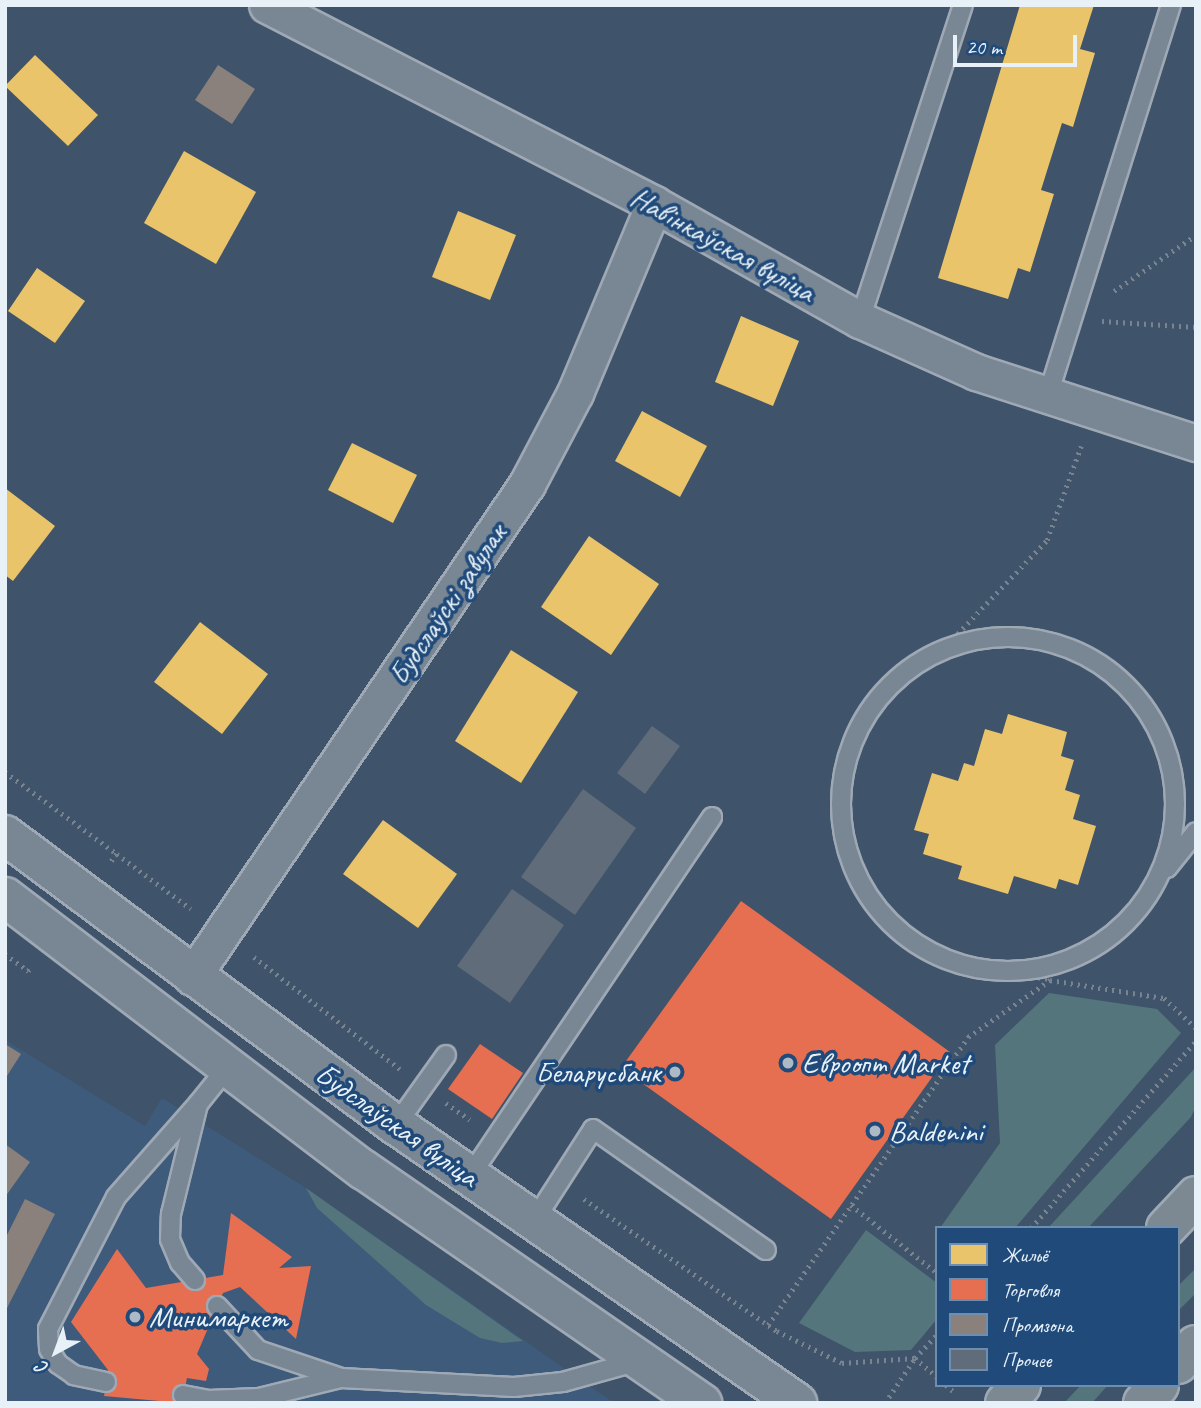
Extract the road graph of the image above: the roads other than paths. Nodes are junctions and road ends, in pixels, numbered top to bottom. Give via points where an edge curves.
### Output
1 (267, 5) edge
2 (963, 5) edge
3 (1171, 5) edge
4 (654, 204) junction
5 (860, 320) junction
6 (1048, 395) junction
7 (1196, 443) edge
8 (712, 817) dead end
9 (1196, 832) edge
10 (5, 835) edge
11 (1159, 879) junction
12 (5, 897) edge
13 (192, 977) junction
14 (446, 1055) dead end
15 (227, 1068) junction
16 (198, 1104) junction
17 (396, 1125) junction
18 (470, 1177) junction
19 (1196, 1196) edge
20 (534, 1221) junction
21 (1168, 1226) edge
22 (766, 1250) dead end
23 (195, 1280) dead end
24 (217, 1306) dead end
25 (1196, 1345) edge
26 (639, 1361) junction
27 (1180, 1362) edge
28 (341, 1378) junction
29 (106, 1382) dead end
30 (1019, 1387) edge
31 (1157, 1387) edge
32 (183, 1395) dead end
33 (702, 1403) edge
34 (797, 1403) edge
35 (1005, 1403) edge
36 (1143, 1403) edge

1 - 4 street, Навінкаўская вуліца
2 - 5 lane
3 - 6 lane
4 - 5 street, Навінкаўская вуліца
4 - 13 street, Будслаўскі завулак via 575,393 527,484
5 - 6 street, Навінкаўская вуліца via 976,372
6 - 7 street, Навінкаўская вуліца
8 - 18 lane
9 - 11 lane
10 - 13 main road, Будслаўская вуліца
11 - 11 lane via 1173,834 1174,776 1155,723 1119,678 1068,646 1006,636 943,649 895,679 865,715 844,767 842,829 862,886 897,930 942,958 997,971 1056,965 1107,940 1140,908
12 - 15 main road, Будслаўская вуліца
13 - 17 main road, Будслаўская вуліца
14 - 17 lane
15 - 16 lane
15 - 26 main road, Будслаўская вуліца
16 - 23 lane via 170,1239 180,1263
16 - 29 lane via 116,1196 48,1329 49,1349 58,1364 74,1376
17 - 18 main road, Будслаўская вуліца
18 - 20 main road, Будслаўская вуліца
19 - 21 main road
20 - 22 lane via 593,1129
20 - 34 main road, Будслаўская вуліца
24 - 28 lane via 258,1350
25 - 27 main road
26 - 28 lane via 564,1382 514,1387
26 - 33 main road, Будслаўская вуліца
28 - 32 lane via 259,1398 208,1400
30 - 35 main road
31 - 36 main road

